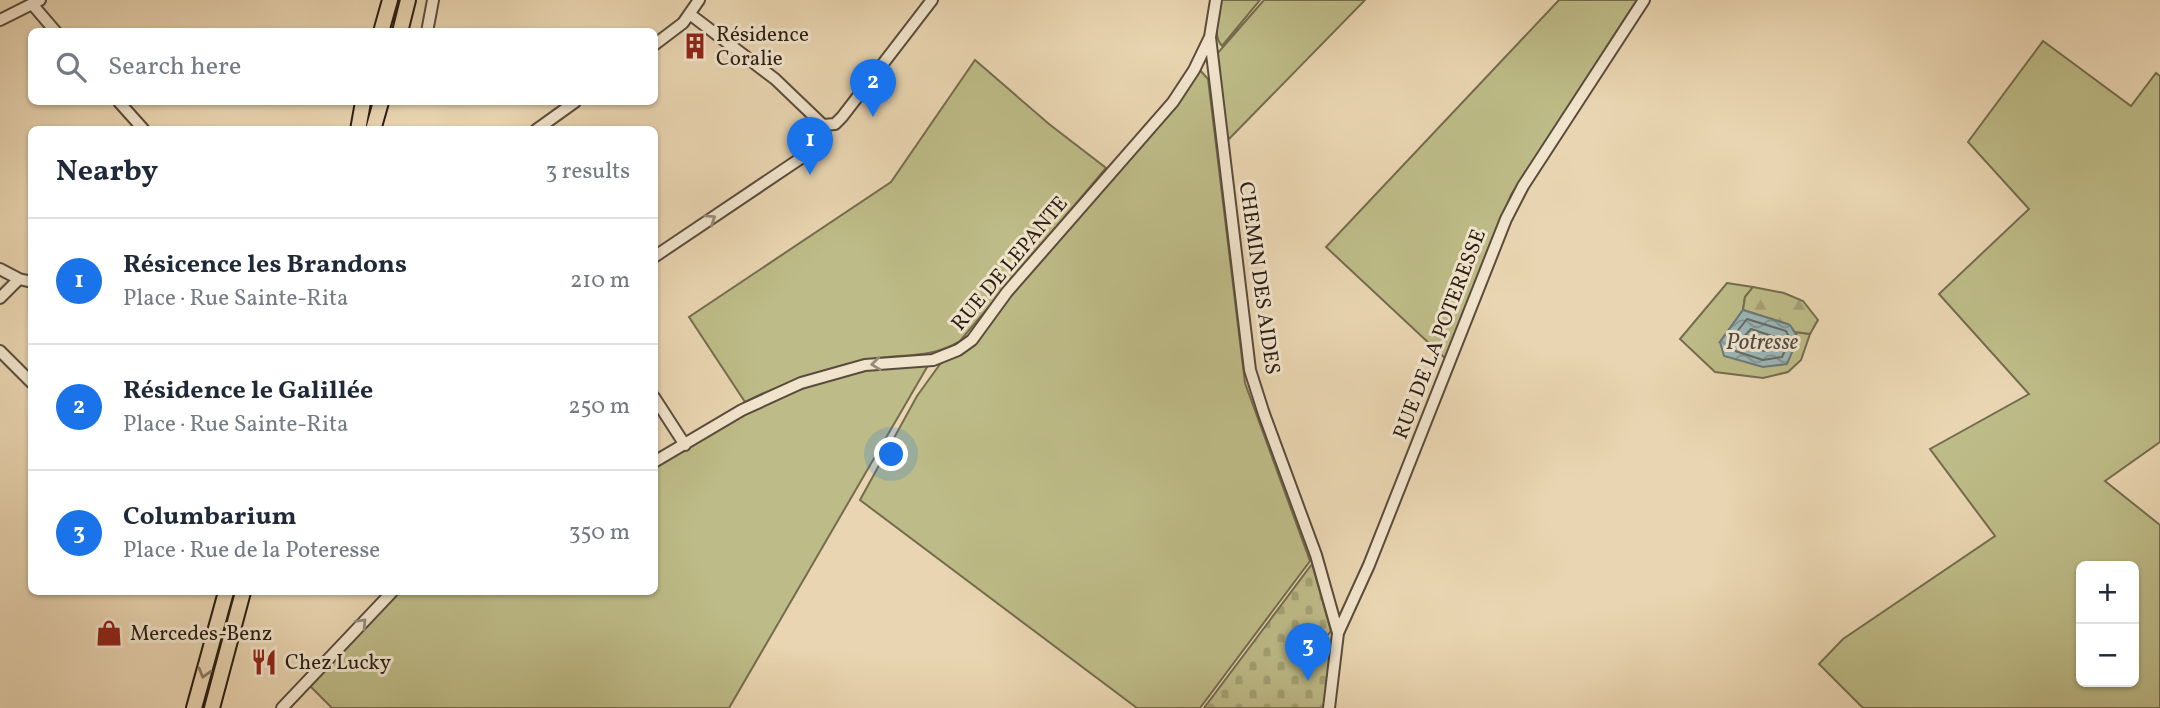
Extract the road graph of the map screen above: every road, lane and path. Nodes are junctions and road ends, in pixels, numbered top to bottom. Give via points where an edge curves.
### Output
1 (390, 0) edge
2 (408, 0) edge
3 (433, 0) edge
4 (699, 0) edge
5 (932, 0) edge
6 (1216, 0) edge
7 (1644, 0) edge
8 (36, 2) edge
9 (691, 15) junction
10 (0, 20) edge
11 (53, 28) edge
12 (382, 28) edge
13 (401, 28) edge
14 (428, 28) edge
15 (1210, 37) junction
16 (658, 42) edge
17 (122, 105) edge
18 (362, 105) edge
19 (380, 105) edge
20 (571, 105) edge
21 (823, 125) junction
22 (140, 126) edge
23 (359, 126) edge
24 (374, 126) edge
25 (542, 126) edge
26 (658, 254) edge
27 (0, 269) edge
28 (19, 279) junction
29 (28, 281) edge
30 (0, 298) edge
31 (0, 351) edge
32 (28, 379) edge
33 (658, 403) edge
34 (685, 444) junction
35 (658, 461) edge
36 (225, 595) edge
37 (242, 595) edge
38 (389, 595) edge
39 (1338, 633) junction
40 (194, 708) edge
41 (212, 708) edge
42 (282, 708) edge
43 (1329, 708) edge

1 - 12 main road
2 - 13 main road
3 - 14 street
4 - 9 street
5 - 21 street via 842,117 835,124
6 - 15 street, CHEMIN DES AIDES
7 - 39 street, RUE DE LA POTERESSE via 1506,219
8 - 10 street
8 - 11 street
9 - 16 street
9 - 21 street via 775,79
15 -> 34 street, RUE DE LEPANTE via 1173,102 958,351 943,357 865,365 801,383 742,410
15 - 39 street, CHEMIN DES AIDES via 1250,370 1316,555
17 - 22 street
18 - 23 main road
19 - 24 main road
20 - 25 street
26 -> 21 street via 819,146 825,136
27 - 28 street
28 - 29 street
28 - 30 street
31 - 32 street
33 - 34 street
34 - 35 street, RUE DE LEPANTE
36 -> 40 main road
37 - 41 main road
42 -> 38 street
39 - 43 street, RUE DE LA POTERESSE

